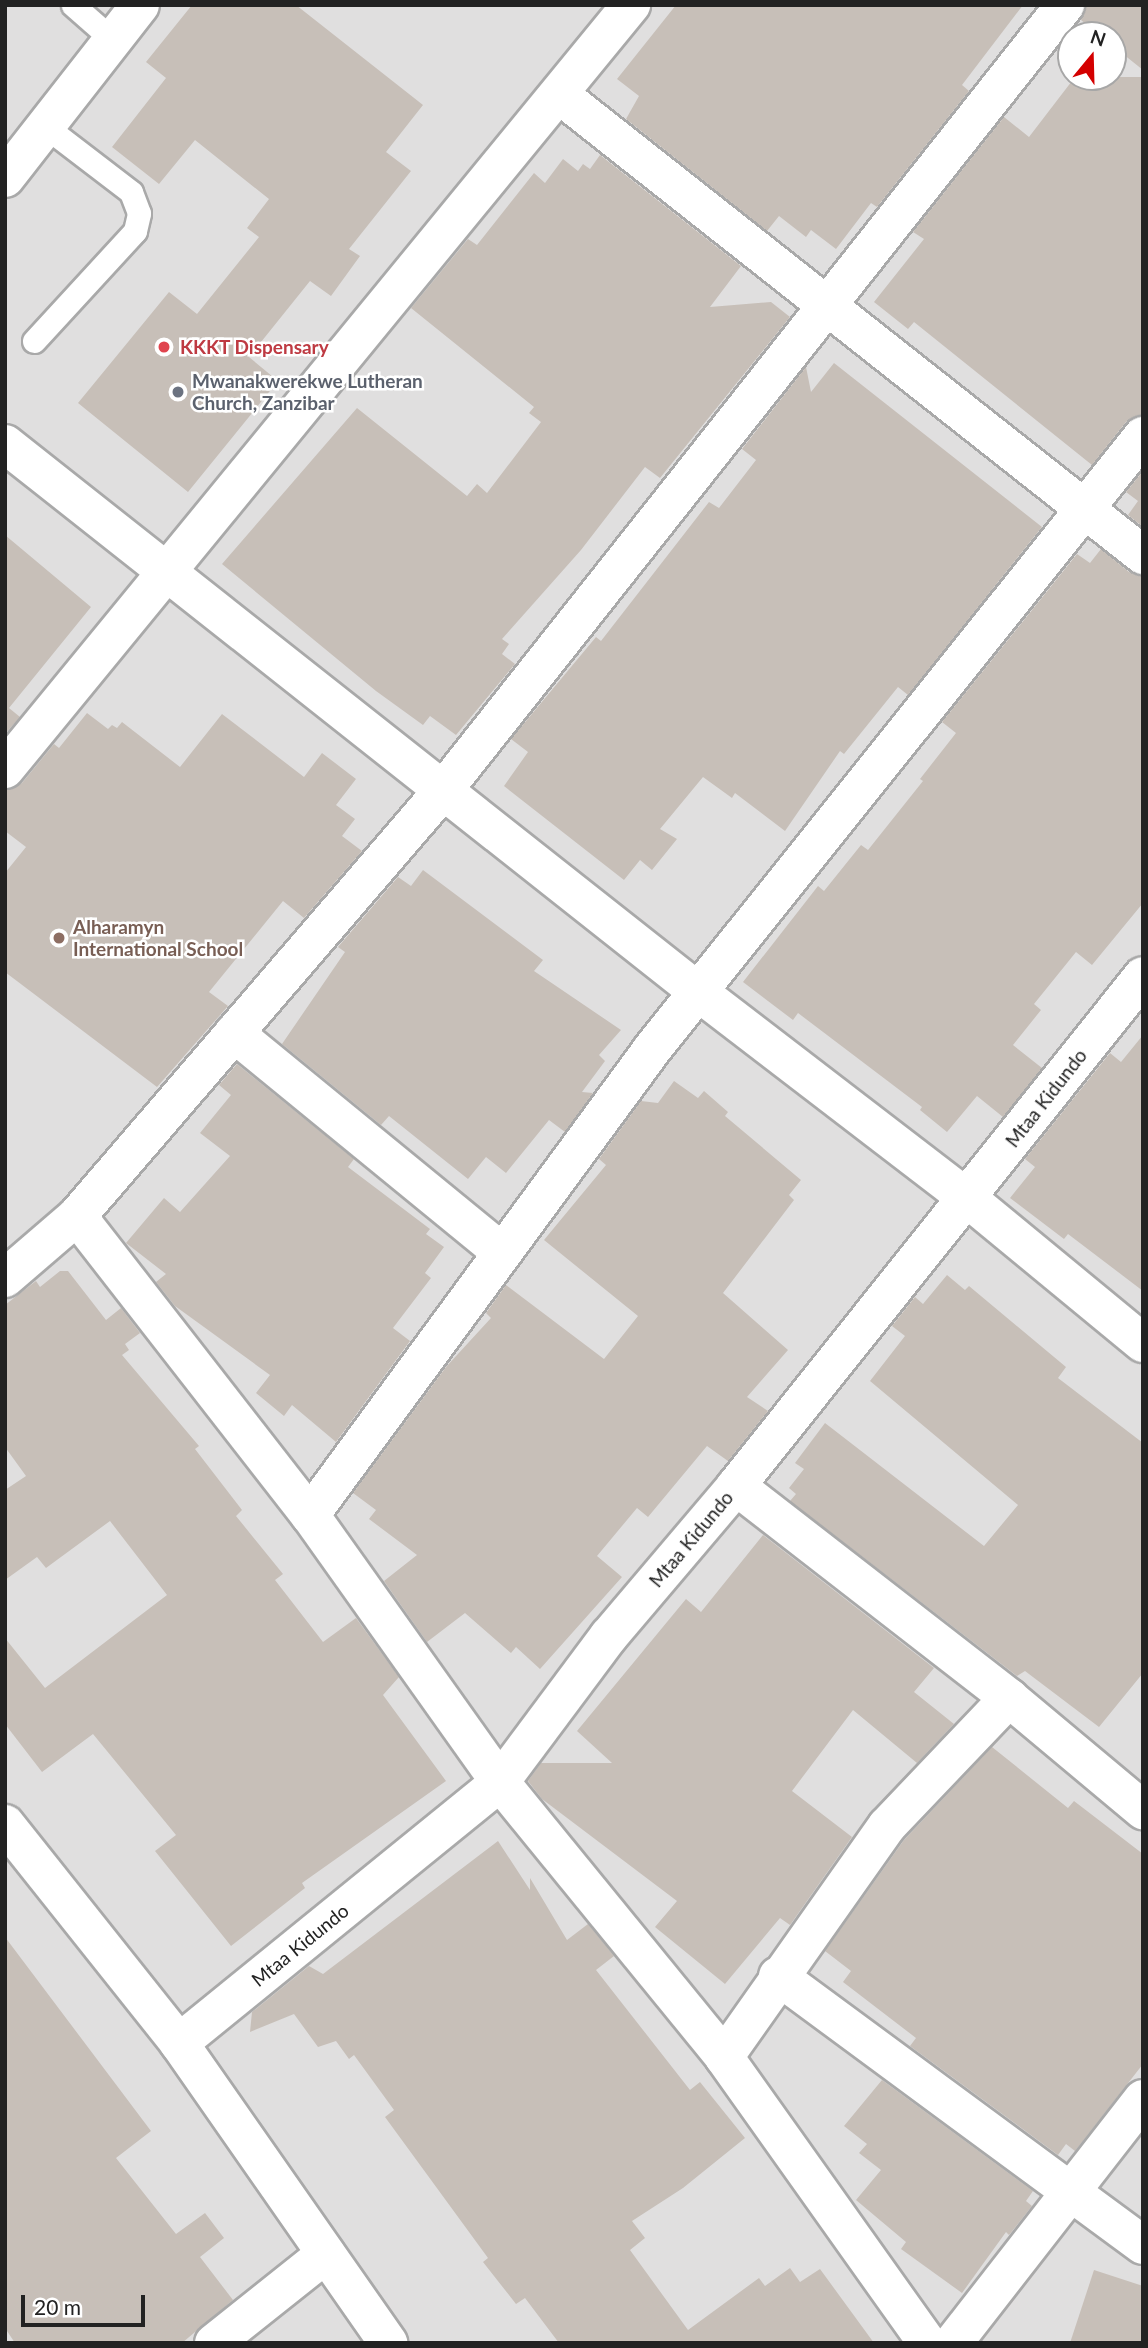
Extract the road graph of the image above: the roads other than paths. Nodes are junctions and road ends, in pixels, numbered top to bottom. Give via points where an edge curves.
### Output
1 (73, 5) edge
2 (140, 5) edge
3 (631, 5) edge
4 (1065, 5) edge
5 (113, 40) junction
6 (560, 95) junction
7 (46, 126) junction
8 (5, 178) edge
9 (828, 305) junction
10 (34, 341) dead end
11 (1143, 436) edge
12 (5, 444) edge
13 (1084, 511) junction
14 (1143, 555) edge
15 (166, 575) junction
16 (5, 769) edge
17 (445, 788) junction
18 (1143, 976) edge
19 (701, 994) junction
20 (234, 1033) junction
21 (967, 1198) junction
22 (77, 1216) junction
23 (502, 1252) junction
24 (5, 1278) edge
25 (1143, 1343) edge
26 (736, 1486) junction
27 (310, 1515) junction
28 (1009, 1698) junction
29 (500, 1783) junction
30 (1143, 1810) edge
31 (5, 1824) edge
32 (778, 1976) junction
33 (178, 2043) junction
34 (724, 2057) junction
35 (1143, 2099) edge
36 (1069, 2193) junction
37 (1143, 2245) edge
38 (326, 2253) junction
39 (214, 2343) edge
40 (388, 2343) edge
41 (927, 2343) edge
42 (953, 2343) edge

1 - 5 lane
2 - 5 street
3 - 6 street
4 - 9 street
5 - 7 street
6 - 9 street
6 - 15 street
7 - 8 street
7 - 10 lane via 131,192 139,213 135,231
9 - 13 street
9 - 17 street
11 - 13 street
12 - 15 street
13 - 14 street
13 - 19 street
15 - 16 street
15 - 17 street
17 - 19 street
17 - 20 street
18 - 21 street, Mtaa Kidundo
19 - 21 street
19 - 23 street via 653,1048
20 - 22 street
20 - 23 street
21 - 25 street
21 - 26 street, Mtaa Kidundo
22 - 24 street
22 - 27 street
23 - 27 street
26 - 28 street
26 - 29 street, Mtaa Kidundo via 609,1636
27 - 29 street
28 - 30 street
28 - 32 street via 887,1826
29 - 33 street, Mtaa Kidundo
29 - 34 street
31 - 33 street
32 - 34 street
32 - 36 street
33 - 38 street
34 - 41 street
35 - 36 street
36 - 37 street
36 - 42 street
38 - 39 street
38 - 40 street

